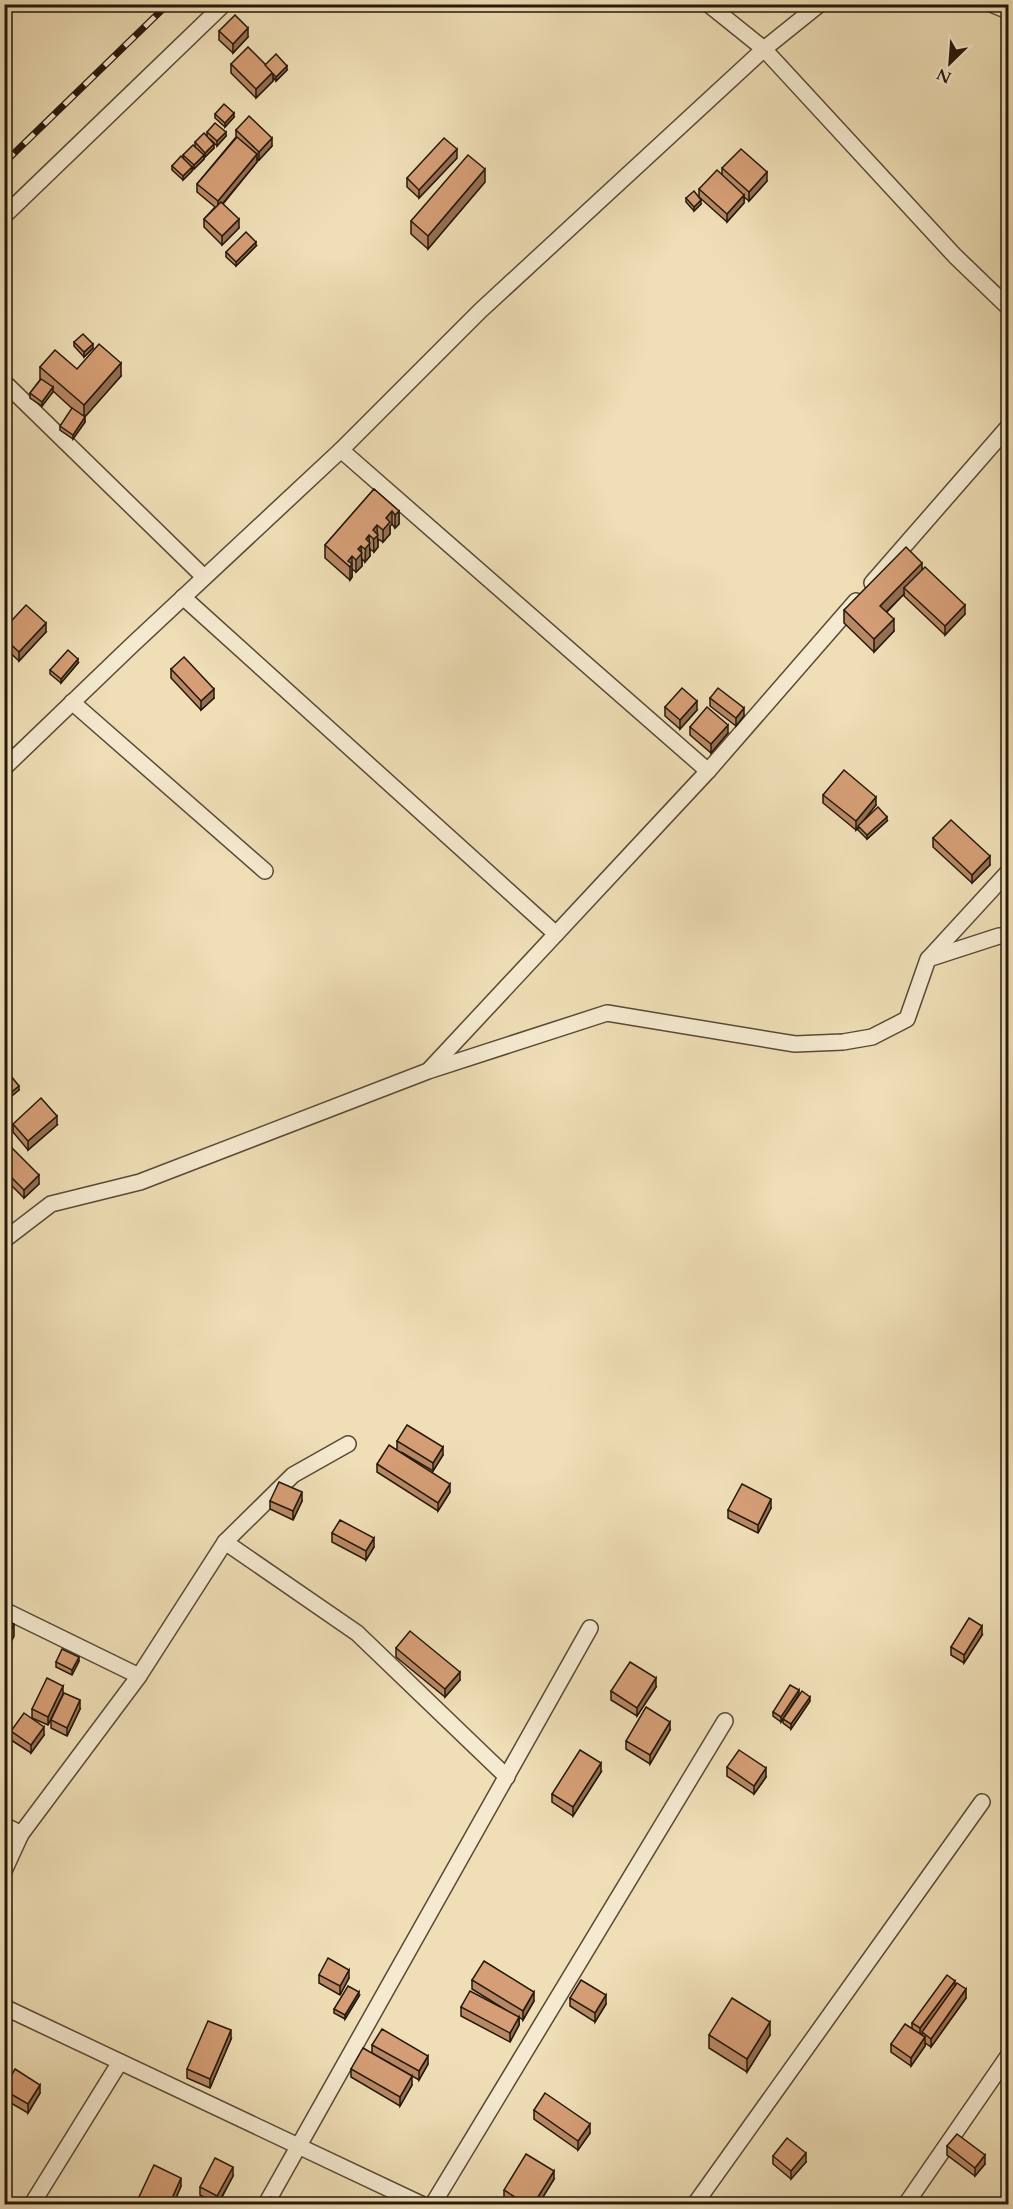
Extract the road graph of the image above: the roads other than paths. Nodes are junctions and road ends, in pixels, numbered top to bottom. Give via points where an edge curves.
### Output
1 (224, 4) edge
2 (708, 4) edge
3 (820, 4) edge
4 (991, 4) edge
5 (1008, 11) edge
6 (764, 49) junction
7 (4, 216) edge
8 (1008, 307) edge
9 (4, 382) edge
10 (1008, 427) edge
11 (341, 450) junction
12 (204, 577) junction
13 (183, 597) junction
14 (72, 702) junction
15 (4, 768) edge
16 (708, 771) junction
17 (265, 871) dead end
18 (1008, 872) edge
19 (556, 934) junction
20 (1008, 936) edge
21 (928, 959) junction
22 (428, 1071) junction
23 (4, 1240) edge
24 (348, 1444) dead end
25 (225, 1542) junction
26 (4, 1610) edge
27 (590, 1628) dead end
28 (139, 1676) junction
29 (725, 1721) dead end
30 (507, 1777) junction
31 (982, 1802) dead end
32 (4, 1825) edge
33 (21, 1834) junction
34 (4, 1871) edge
35 (4, 2007) edge
36 (1008, 2056) edge
37 (120, 2062) junction
38 (298, 2146) junction
39 (32, 2205) edge
40 (266, 2205) edge
41 (421, 2205) edge
42 (433, 2205) edge
43 (695, 2205) edge
44 (906, 2205) edge

1 - 7 street
2 - 6 street
3 - 6 street
4 - 5 street
6 - 8 street via 955,256
6 - 11 street via 480,311
9 - 12 street
10 - 16 street
11 - 12 street
11 - 16 street
12 - 13 street
13 - 14 street
13 - 19 street
14 - 15 street
14 - 17 street
16 - 19 street
18 - 21 street
19 - 22 street
20 - 21 street
21 - 22 street via 907,1019 872,1037 795,1044 607,1013
22 - 23 street via 140,1182 51,1204
24 - 25 street via 293,1475
25 - 28 street
25 - 30 street via 357,1633
26 - 28 street
27 - 30 street
28 - 33 street
29 - 42 street
30 - 38 street
31 - 43 street
32 - 33 street
33 - 34 street
35 - 37 street
36 - 44 street
37 - 38 street
37 - 39 street
38 - 40 street
38 - 41 street

